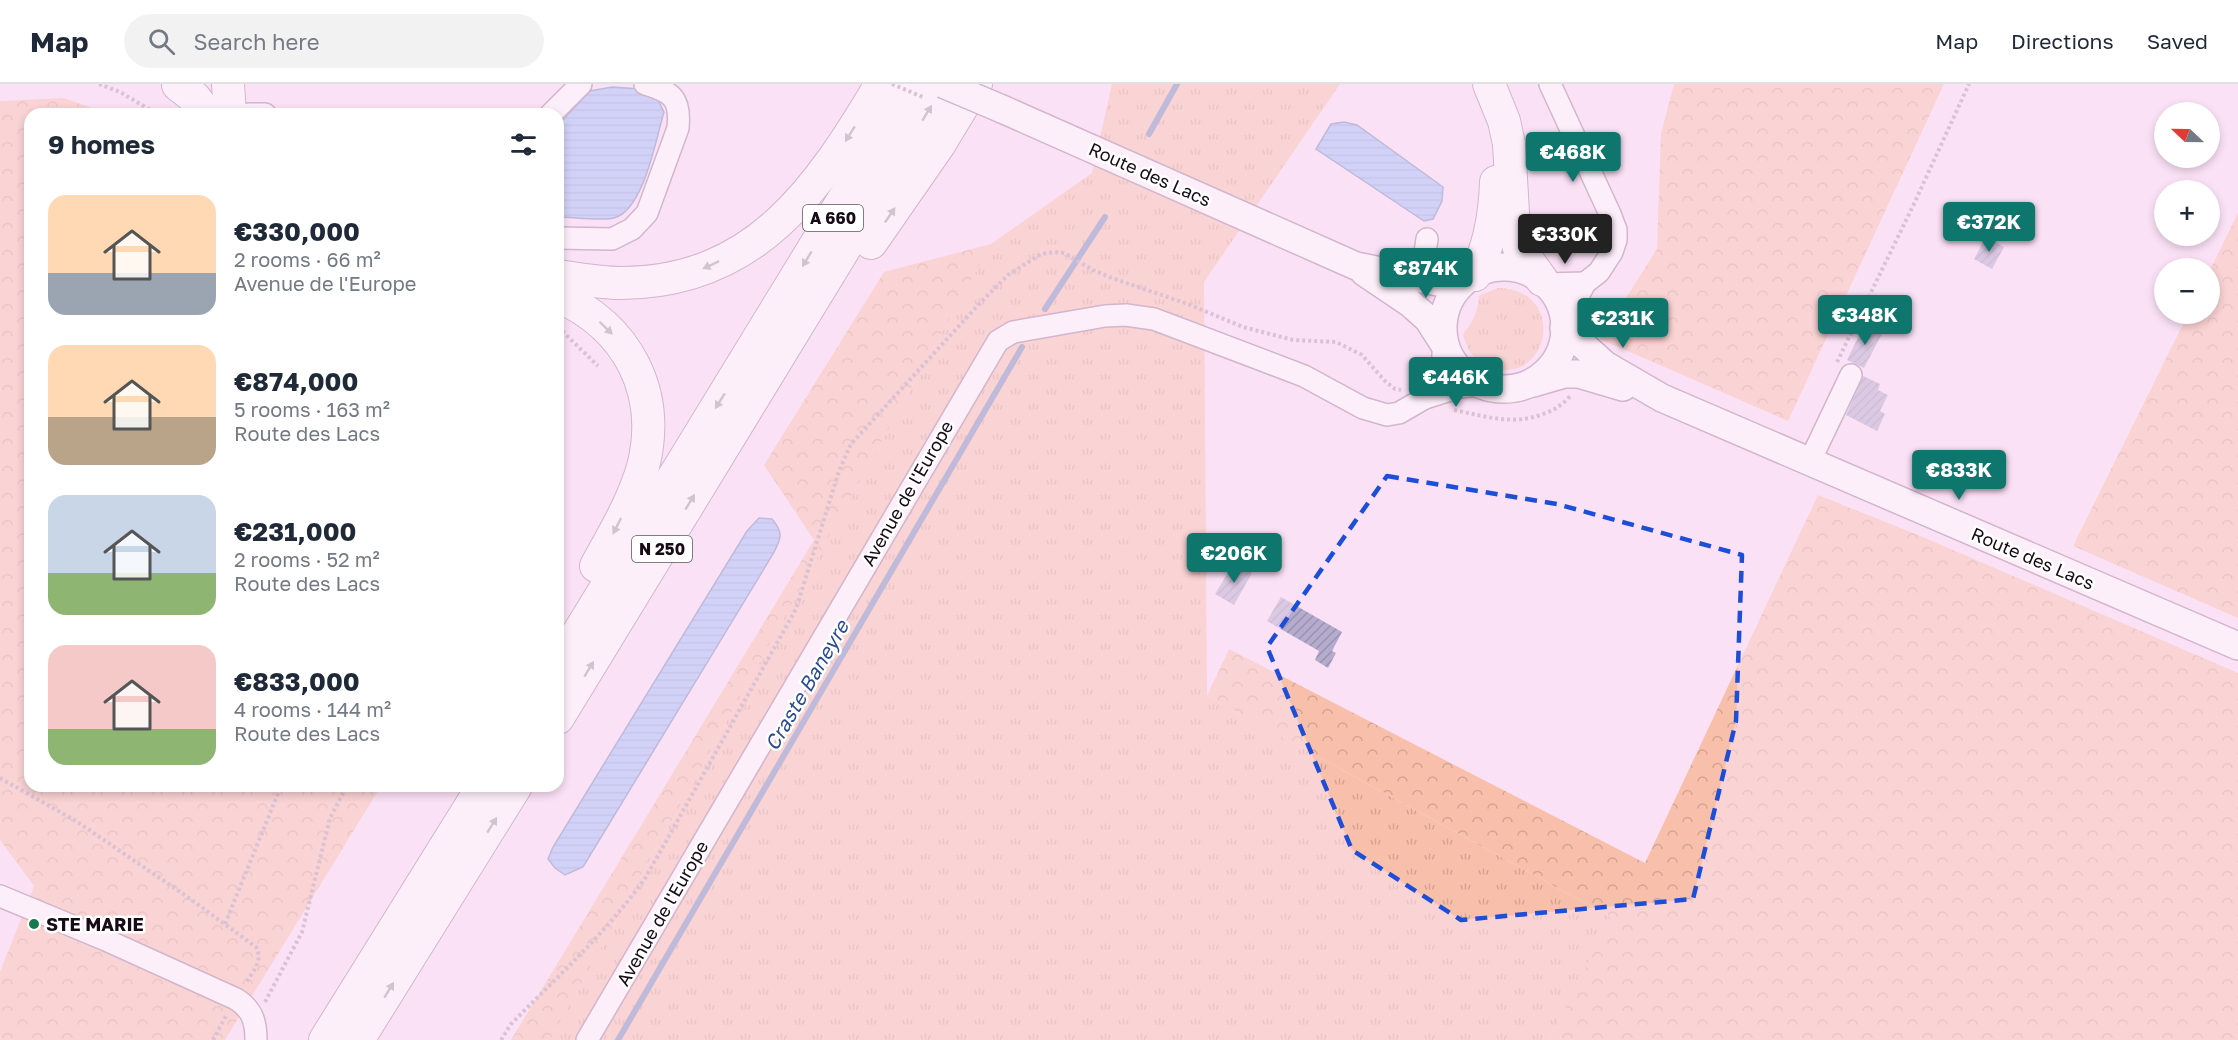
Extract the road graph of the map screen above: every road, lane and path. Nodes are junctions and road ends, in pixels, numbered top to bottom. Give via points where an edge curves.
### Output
1 (99, 84) edge
2 (178, 84) edge
3 (201, 84) edge
4 (228, 84) edge
5 (581, 84) edge
6 (645, 84) edge
7 (881, 84) edge
8 (914, 84) edge
9 (944, 84) edge
10 (976, 84) edge
11 (1472, 84) edge
12 (1489, 84) edge
13 (1551, 84) edge
14 (1969, 84) edge
15 (147, 108) edge
16 (202, 108) edge
17 (230, 108) edge
18 (557, 108) edge
19 (564, 238) edge
20 (1427, 240) dead end
21 (1356, 266) junction
22 (1472, 276) junction
23 (564, 277) edge
24 (1421, 280) junction
25 (1544, 282) junction
26 (1585, 283) junction
27 (564, 299) edge
28 (1564, 324) junction
29 (564, 333) edge
30 (1444, 344) junction
31 (751, 351) joint
32 (598, 366) dead end
33 (1843, 369) joint
34 (766, 379) junction
35 (1532, 383) junction
36 (1480, 385) junction
37 (1417, 394) junction
38 (1662, 398) junction
39 (1810, 461) junction
40 (564, 623) edge
41 (2238, 646) edge
42 (564, 656) edge
43 (564, 708) edge
44 (0, 778) edge
45 (24, 792) edge
46 (25, 792) edge
47 (279, 792) edge
48 (345, 792) edge
49 (470, 792) edge
50 (479, 792) edge
51 (512, 792) edge
52 (0, 896) edge
53 (225, 924) junction
54 (394, 927) junction
55 (236, 999) junction
56 (254, 1017) junction
57 (213, 1040) edge
58 (256, 1040) edge
59 (325, 1040) edge
60 (358, 1040) edge
61 (501, 1040) edge
62 (587, 1040) edge

1 - 15 path
2 - 3 main road
2 - 16 highway
4 - 17 highway
5 - 18 street
6 - 19 street via 661,88 671,96 679,115 678,128 647,213 632,229 612,239
7 -> 23 highway via 807,195 774,229 743,250 703,269 666,279 621,283
8 -> 31 highway, A 660
9 - 21 main road, Route des Lacs, bridge
34 -> 9 highway, N 250
34 -> 10 highway via 832,300
11 - 22 highway via 1490,124 1497,174 1489,240
12 - 25 highway via 1509,144 1514,230 1519,248
13 - 26 street via 1616,230 1607,262
14 - 33 path
20 - 24 street
21 - 24 main road, Route des Lacs
21 - 30 main road, Route des Lacs via 1410,303 1428,319
22 - 24 main road, Route des Lacs via 1443,283
22 - 25 main road via 1506,267 1525,271
22 - 30 main road via 1446,308
25 - 26 street
25 - 28 main road via 1561,306
26 - 28 street
27 -> 40 highway via 603,324 631,357 646,399 648,425 642,469 631,498
28 - 35 main road via 1558,357
28 - 38 main road, Route des Lacs via 1605,365
29 - 32 path
30 - 36 main road via 1465,376
30 - 37 street via 1442,366
31 -> 42 highway, N 250
33 - 39 street
43 -> 34 highway, N 250
35 - 36 main road via 1498,390
35 - 38 main road, Route des Lacs via 1579,374
36 - 37 street, Avenue de l'Europe
37 - 61 path via 1395,389 1362,355 1336,342 1293,340 1243,327 1093,270 1064,253 1041,254 1008,275 851,444 796,609 646,877 602,933
37 - 62 street, Avenue de l'Europe via 1399,413 1379,414 1304,376 1169,323 1139,316 1076,320 1013,332 998,341
38 - 39 main road, Route des Lacs
39 - 41 main road, Route des Lacs
44 - 45 path
46 - 53 path via 76,821
47 - 53 path
48 - 56 path via 330,818 302,932
49 - 54 highway
50 - 54 highway
60 -> 51 highway
52 - 55 street
53 - 55 path via 256,947 259,954
54 - 59 highway
55 - 56 street
55 - 57 path
56 - 58 street

